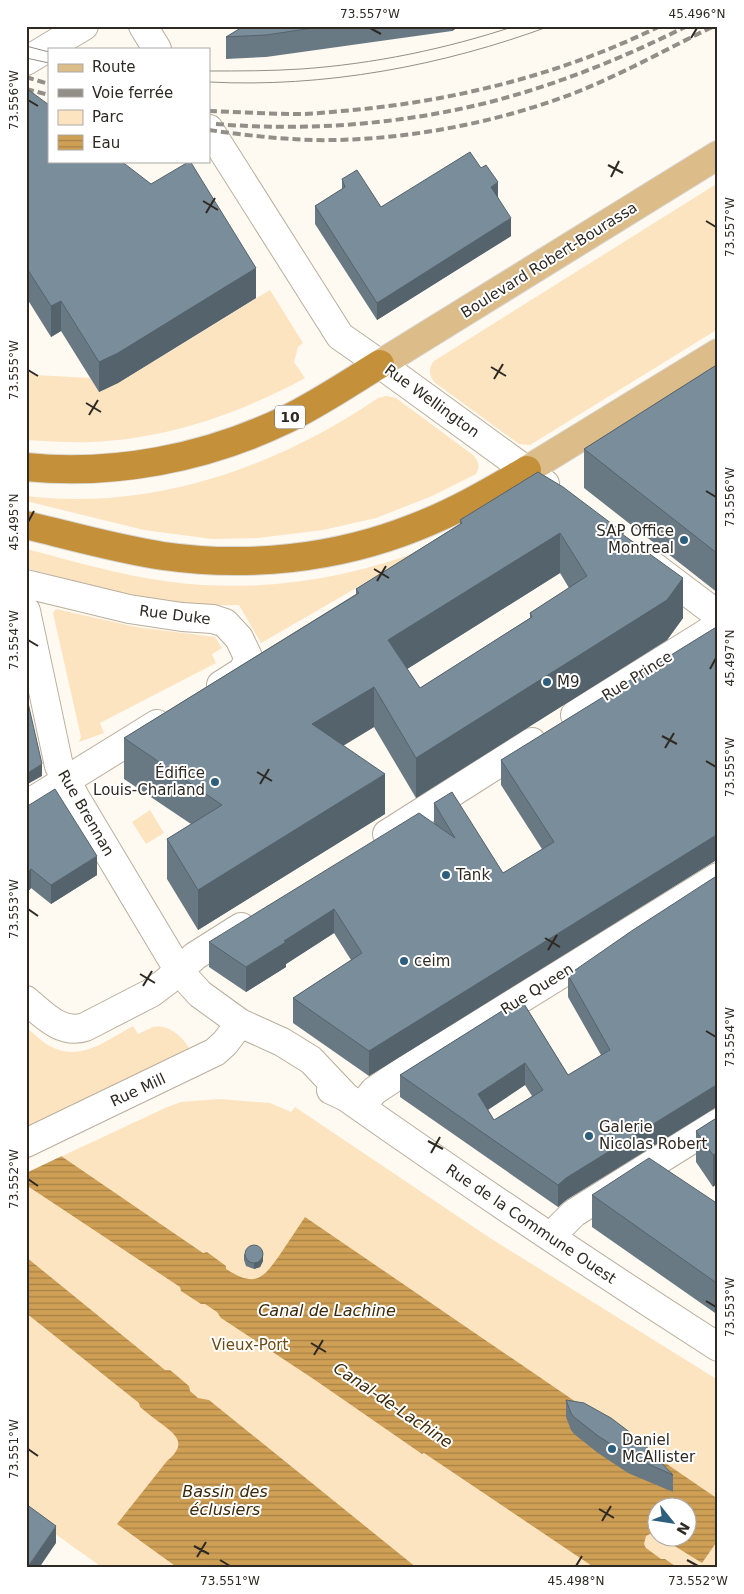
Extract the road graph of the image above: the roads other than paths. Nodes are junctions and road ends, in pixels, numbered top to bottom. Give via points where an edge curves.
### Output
1 (84, 26) edge
2 (143, 26) edge
3 (156, 48) edge
4 (26, 61) edge
5 (210, 132) edge
6 (718, 155) edge
7 (718, 353) edge
8 (380, 364) junction
9 (26, 467) edge
10 (527, 470) junction
11 (561, 496) edge
12 (26, 525) edge
13 (630, 549) edge
14 (26, 584) edge
15 (26, 611) edge
16 (718, 615) edge
17 (718, 626) edge
18 (199, 698) edge
19 (174, 714) edge
20 (66, 780) junction
21 (26, 805) edge
22 (366, 847) edge
23 (718, 877) edge
24 (266, 911) edge
25 (179, 971) junction
26 (26, 1000) edge
27 (240, 1023) junction
28 (354, 1102) junction
29 (718, 1123) edge
30 (26, 1143) edge
31 (552, 1238) junction
32 (718, 1346) edge

1 - 4 street
2 - 3 street
5 - 8 street, Rue Wellington via 340,336
6 - 8 main road, Boulevard Robert-Bourassa
7 - 10 main road
8 - 9 highway, 10 via 286,420 211,448 120,467
8 - 10 street, Rue Wellington
10 - 11 street, Rue Wellington
10 - 12 highway via 477,499 415,528 373,543 294,558 246,561 183,558 129,550
13 - 16 street
14 - 18 street, Rue Duke via 129,609 225,623 244,645 248,662 243,671
15 - 20 street, Rue Brennan via 57,758
17 - 22 street, Rue Prince
19 - 20 street
20 - 21 street
20 - 25 street, Rue Brennan
23 - 28 street, Rue Queen
24 - 25 street via 201,952
25 - 26 street via 151,993 80,1029 60,1026
25 - 27 street, Rue de la Commune Ouest via 200,994
27 - 28 street, Rue de la Commune Ouest via 271,1056 301,1076
27 - 30 street, Rue Mill via 215,1052
28 - 31 street, Rue de la Commune Ouest
29 - 31 street via 574,1213
31 - 32 street, Rue de la Commune Ouest

